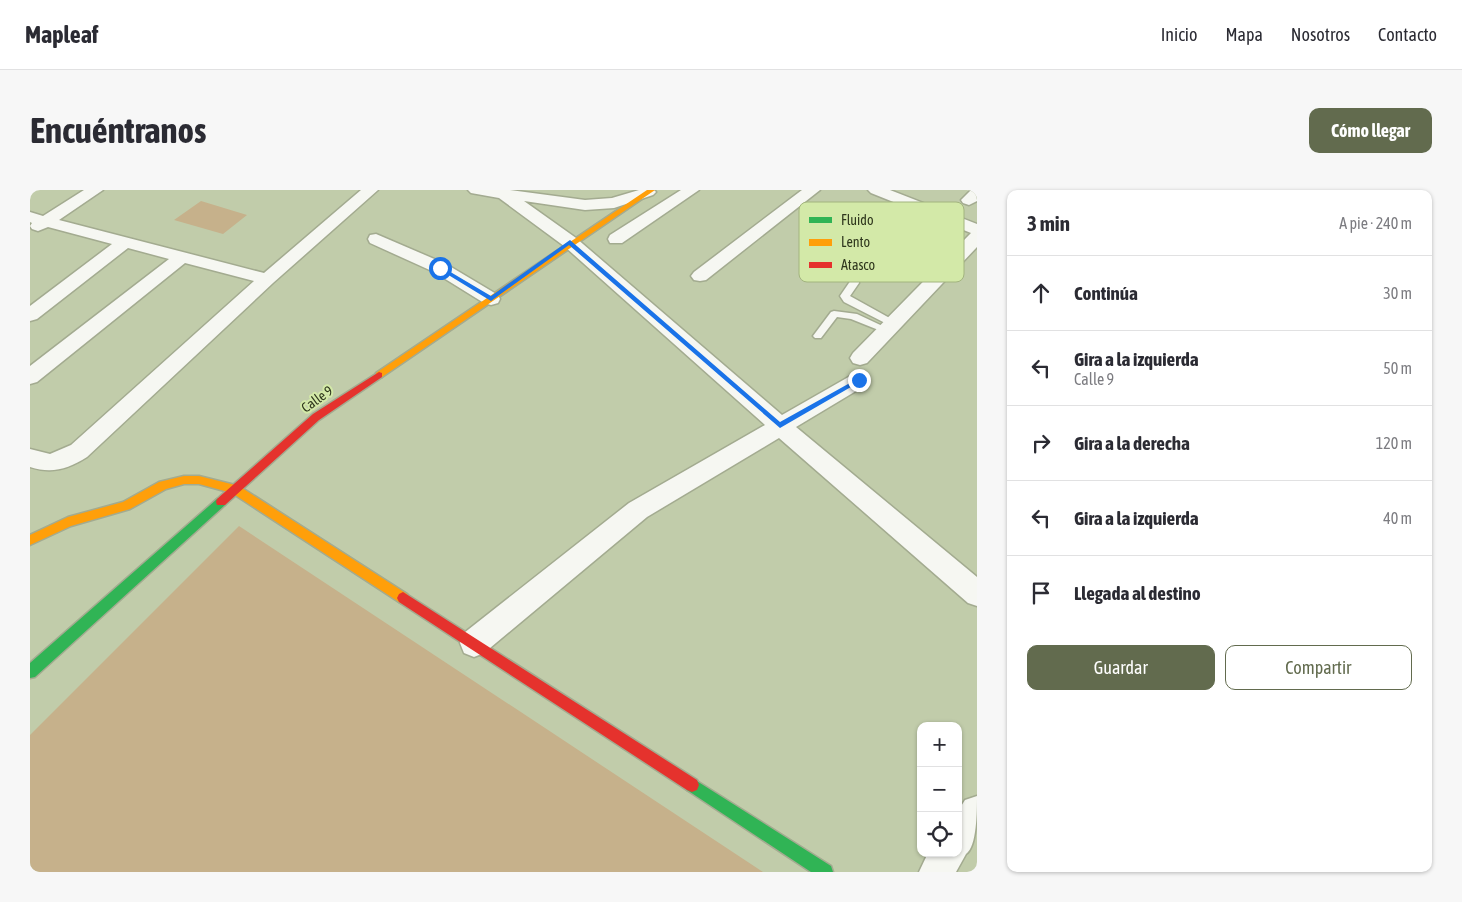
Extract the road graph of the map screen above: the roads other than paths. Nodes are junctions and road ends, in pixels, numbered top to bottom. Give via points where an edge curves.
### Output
1 (95, 190) edge
2 (370, 190) edge
3 (476, 190) edge
4 (691, 190) edge
5 (812, 190) edge
6 (876, 190) edge
7 (650, 191) edge
8 (504, 194) junction
9 (906, 202) edge
10 (38, 219) edge
11 (964, 225) edge
12 (977, 230) edge
13 (30, 231) edge
14 (977, 237) edge
15 (376, 239) dead end
16 (616, 239) dead end
17 (125, 242) junction
18 (570, 242) junction
19 (964, 250) edge
20 (182, 257) junction
21 (700, 276) dead end
22 (267, 279) junction
23 (855, 282) edge
24 (933, 282) edge
25 (491, 299) junction
26 (30, 315) edge
27 (889, 326) junction
28 (818, 336) dead end
29 (860, 358) dead end
30 (30, 377) edge
31 (859, 380) dead end
32 (780, 426) junction
33 (30, 458) edge
34 (235, 489) junction
35 (30, 540) edge
36 (977, 594) edge
37 (474, 643) junction
38 (30, 672) edge
39 (977, 812) edge
40 (962, 834) edge
41 (946, 857) edge
42 (825, 872) edge
43 (936, 872) edge

1 - 10 street
2 - 22 street
3 - 8 street
4 - 16 street
5 - 21 street
6 - 9 street
7 - 8 street via 614,203 590,205
7 - 18 street, Calle 9
8 - 18 street
10 - 13 street
10 - 17 street
11 - 12 street
14 - 19 street
15 - 25 street via 440,268
17 - 20 street
17 - 26 street
18 - 25 street, Calle 9
18 - 32 street
20 - 22 street
20 - 30 street
22 - 33 street via 79,451 58,463 42,463
23 - 27 lane via 845,296 847,300
24 - 27 street
25 - 34 street, Calle 9 via 316,417
27 - 28 lane via 842,313 834,314
27 - 29 street
31 - 32 street
32 - 36 street
32 - 37 street via 638,510
34 - 35 street via 199,480 184,480 163,486 126,506 68,522
34 - 37 street
34 - 38 street, Calle 9
37 - 42 street
39 - 40 street
41 - 43 street

